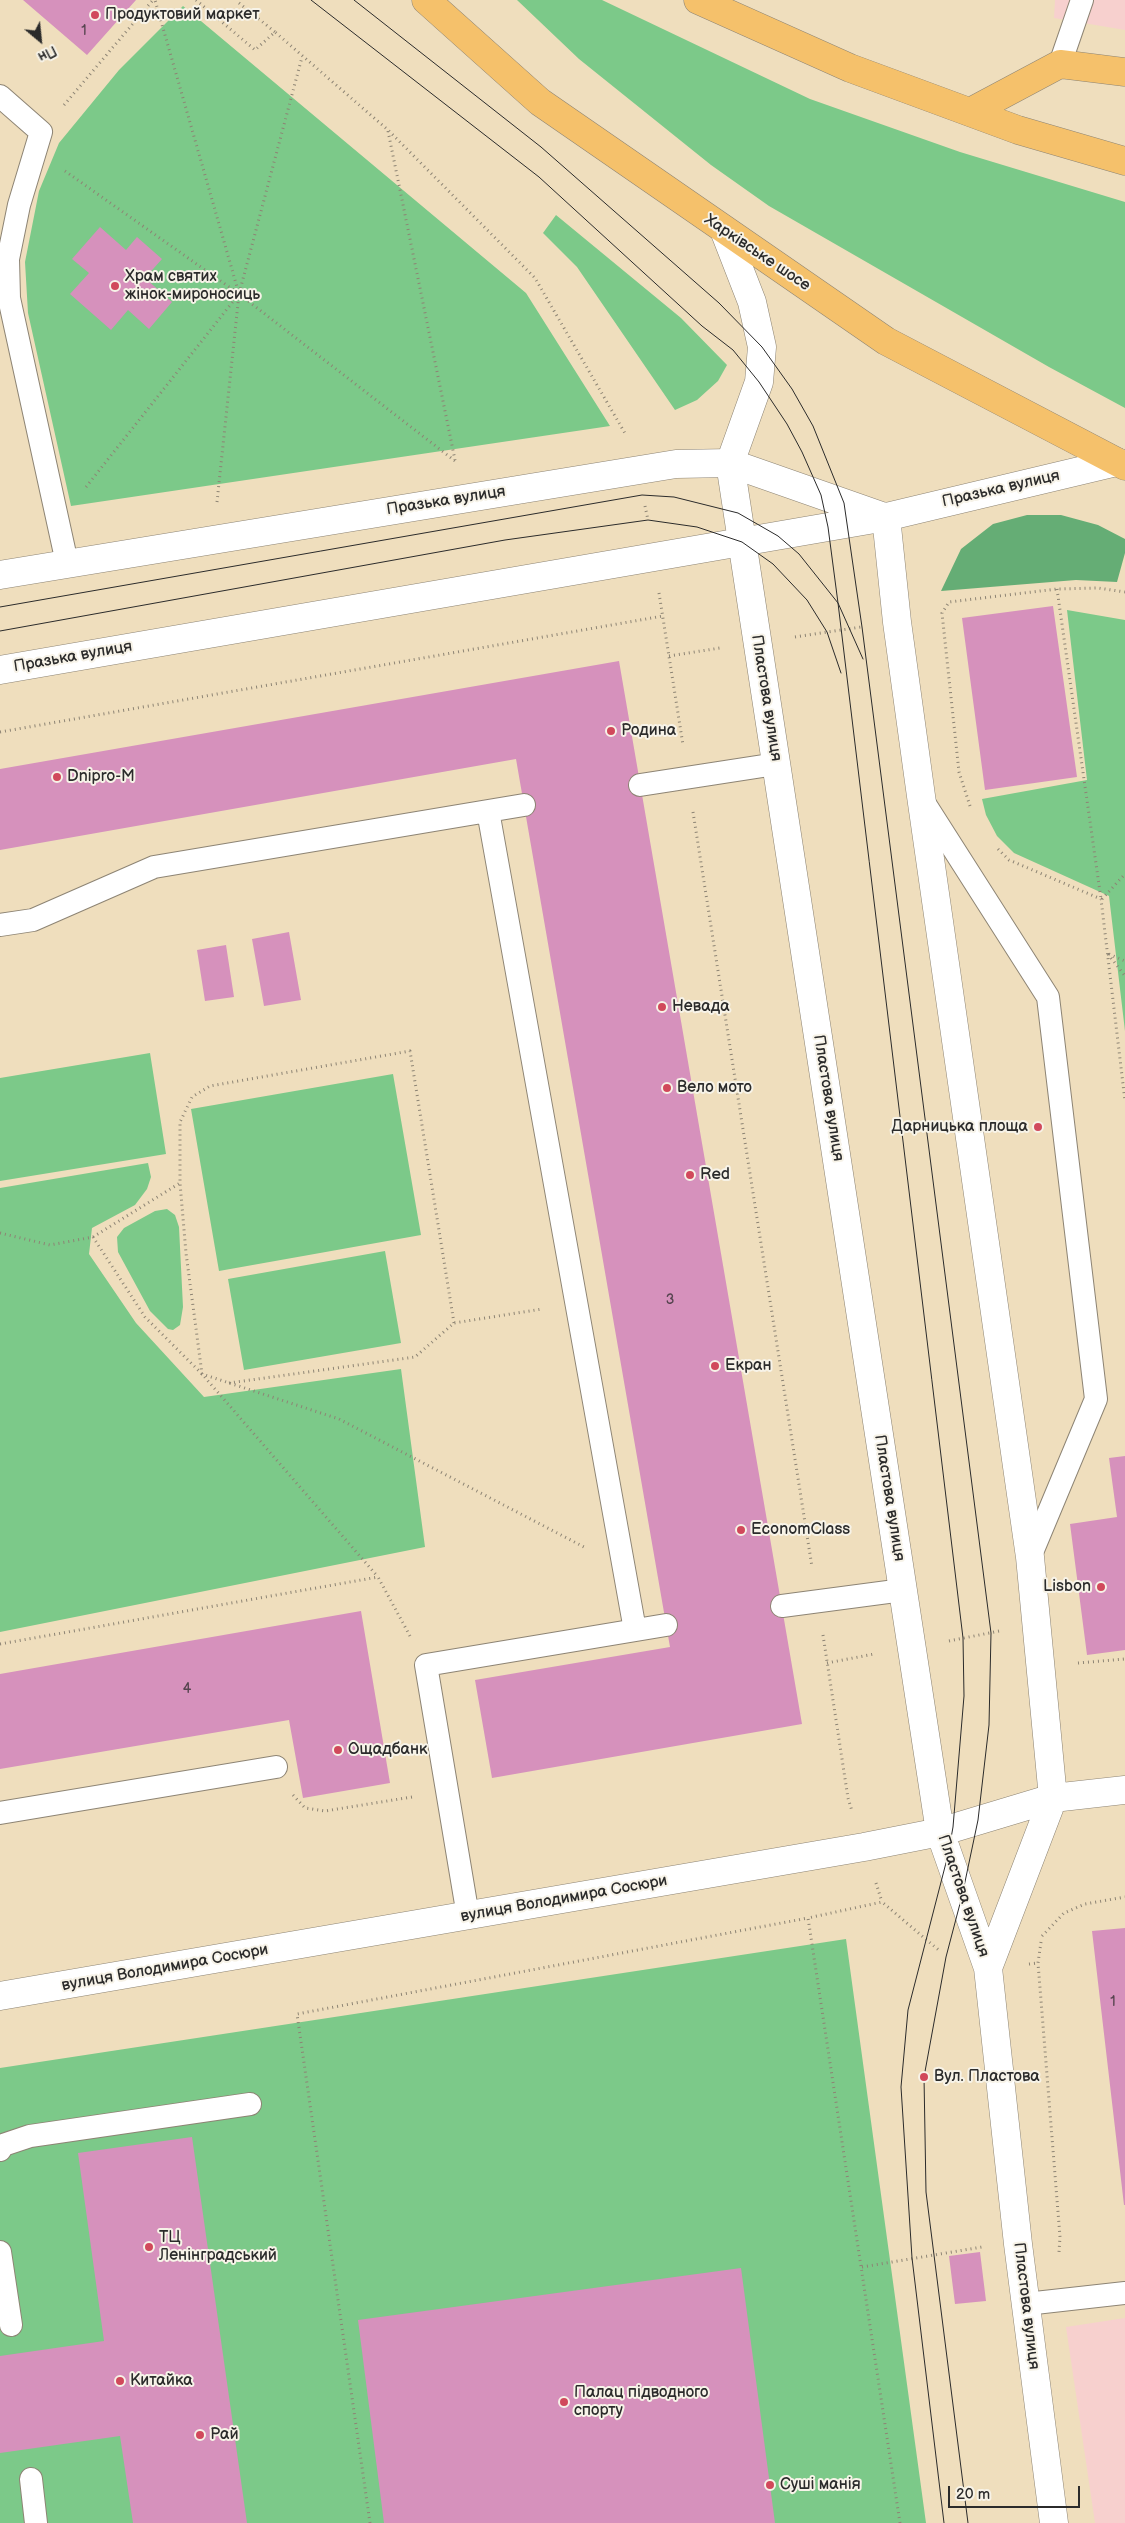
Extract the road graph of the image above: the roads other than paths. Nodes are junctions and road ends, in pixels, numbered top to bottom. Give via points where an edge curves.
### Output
1 (426, 0) edge
2 (698, 0) edge
3 (1082, 0) edge
4 (1060, 64) junction
5 (1125, 72) edge
6 (0, 96) edge
7 (970, 112) junction
8 (1125, 161) edge
9 (724, 230) junction
10 (4, 299) edge
11 (730, 463) junction
12 (1121, 464) edge
13 (886, 517) junction
14 (742, 542) junction
15 (66, 563) junction
16 (0, 575) edge
17 (0, 670) edge
18 (776, 764) junction
19 (640, 785) dead end
20 (920, 796) junction
21 (524, 805) dead end
22 (488, 811) junction
23 (0, 925) edge
24 (1030, 1557) junction
25 (903, 1590) junction
26 (782, 1606) dead end
27 (666, 1625) dead end
28 (635, 1630) junction
29 (276, 1767) road end
30 (1125, 1790) edge
31 (1053, 1798) junction
32 (0, 1813) edge
33 (940, 1832) junction
34 (468, 1916) junction
35 (988, 1968) junction
36 (0, 1996) edge
37 (250, 2104) dead end
38 (0, 2150) edge
39 (0, 2252) edge
40 (1125, 2293) edge
41 (1026, 2304) junction
42 (11, 2325) dead end
43 (31, 2479) dead end
44 (36, 2523) edge
45 (1054, 2523) edge

1 - 9 main road, Харківське шосе via 540,102
2 - 7 main road via 850,68
3 - 4 lane
4 - 5 main road
4 - 7 main road
6 - 10 lane via 38,140 19,205
7 - 8 main road via 1018,130
9 - 11 street, Пластова вулиця via 752,302 762,347 759,382
9 - 12 main road, Харківське шосе via 886,341
10 - 15 lane
11 - 13 street, Празька вулиця
11 - 14 street, Пластова вулиця
11 - 15 street, Празька вулиця via 676,464 635,470
12 - 13 street, Празька вулиця
13 - 14 street, Празька вулиця
13 - 20 street, Пластова вулиця
14 - 17 street, Празька вулиця
14 - 18 street, Пластова вулиця
15 - 16 street, Празька вулиця
18 - 19 lane
18 - 25 street, Пластова вулиця
20 - 24 street, Пластова вулиця
20 - 24 lane via 1048,997 1096,1399
21 - 22 lane
22 - 23 lane via 154,867 33,920
22 - 28 lane
24 - 31 street, Пластова вулиця
25 - 26 lane
25 - 33 street, Пластова вулиця
27 - 28 lane
28 - 34 lane via 426,1665
29 - 32 lane
30 - 31 street, вулиця Володимира Сосюри
31 - 33 street, вулиця Володимира Сосюри
31 - 35 street, Пластова вулиця
33 - 34 street, вулиця Володимира Сосюри
33 - 35 street, Пластова вулиця
34 - 36 street, вулиця Володимира Сосюри
35 - 41 street, Пластова вулиця
37 - 38 lane via 30,2136
39 - 42 lane
40 - 41 lane
41 - 45 street, Пластова вулиця
43 - 44 lane

